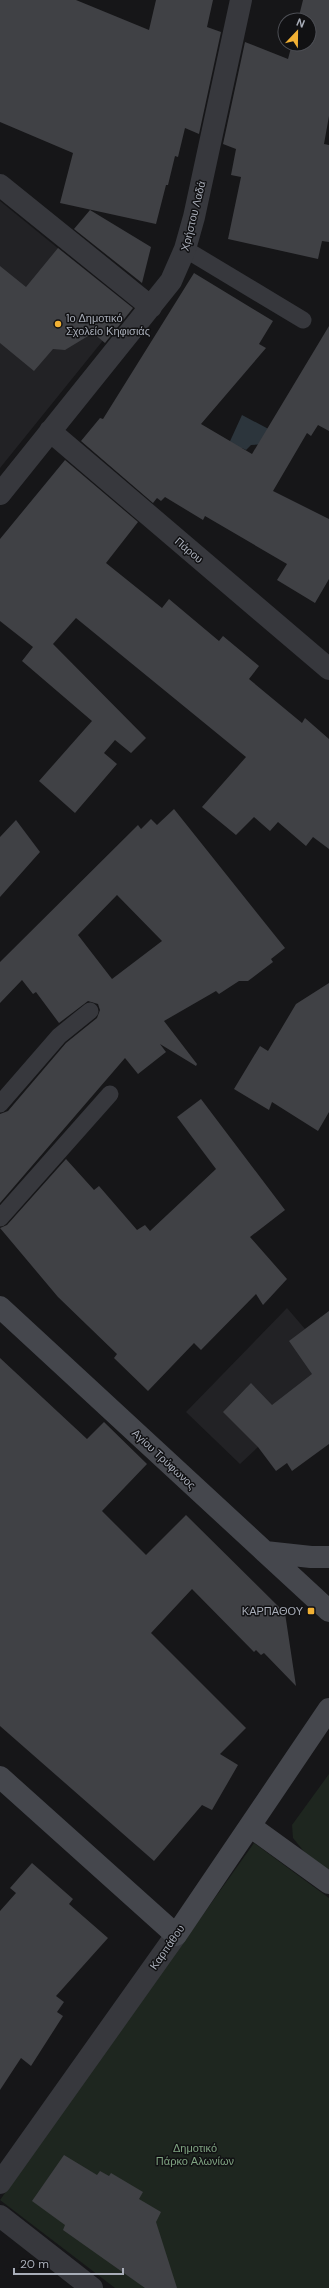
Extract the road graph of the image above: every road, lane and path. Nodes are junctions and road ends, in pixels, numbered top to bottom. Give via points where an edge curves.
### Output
1 (242, 0) edge
2 (0, 185) edge
3 (186, 250) junction
4 (151, 307) junction
5 (303, 320) dead end
6 (50, 431) junction
7 (0, 494) edge
8 (329, 669) edge
9 (90, 1011) dead end
10 (110, 1094) dead end
11 (0, 1104) edge
12 (0, 1218) edge
13 (0, 1307) edge
14 (265, 1552) junction
15 (329, 1557) edge
16 (329, 1611) edge
17 (329, 1709) edge
18 (0, 1778) edge
19 (250, 1826) junction
20 (329, 1883) edge
21 (176, 1935) junction
22 (0, 2183) edge
23 (0, 2216) edge
24 (92, 2288) edge

1 - 3 street, Χρήστου Λαδά
2 - 4 street
3 - 4 street, Χρήστου Λαδά via 171,281
3 - 5 lane
4 - 6 street, Χρήστου Λαδά
6 - 7 street, Χρήστου Λαδά
6 - 8 street, Πάρου
9 - 11 lane via 59,1036
10 - 12 lane
13 - 14 main road, Αγίου Τρύφωνος
14 - 15 main road via 311,1558
14 - 16 main road, Αγίου Τρύφωνος
17 - 19 main road, Καρπάθου
18 - 21 main road
19 - 20 main road
19 - 21 main road, Καρπάθου
21 - 22 street, Καρπάθου
23 - 24 street

